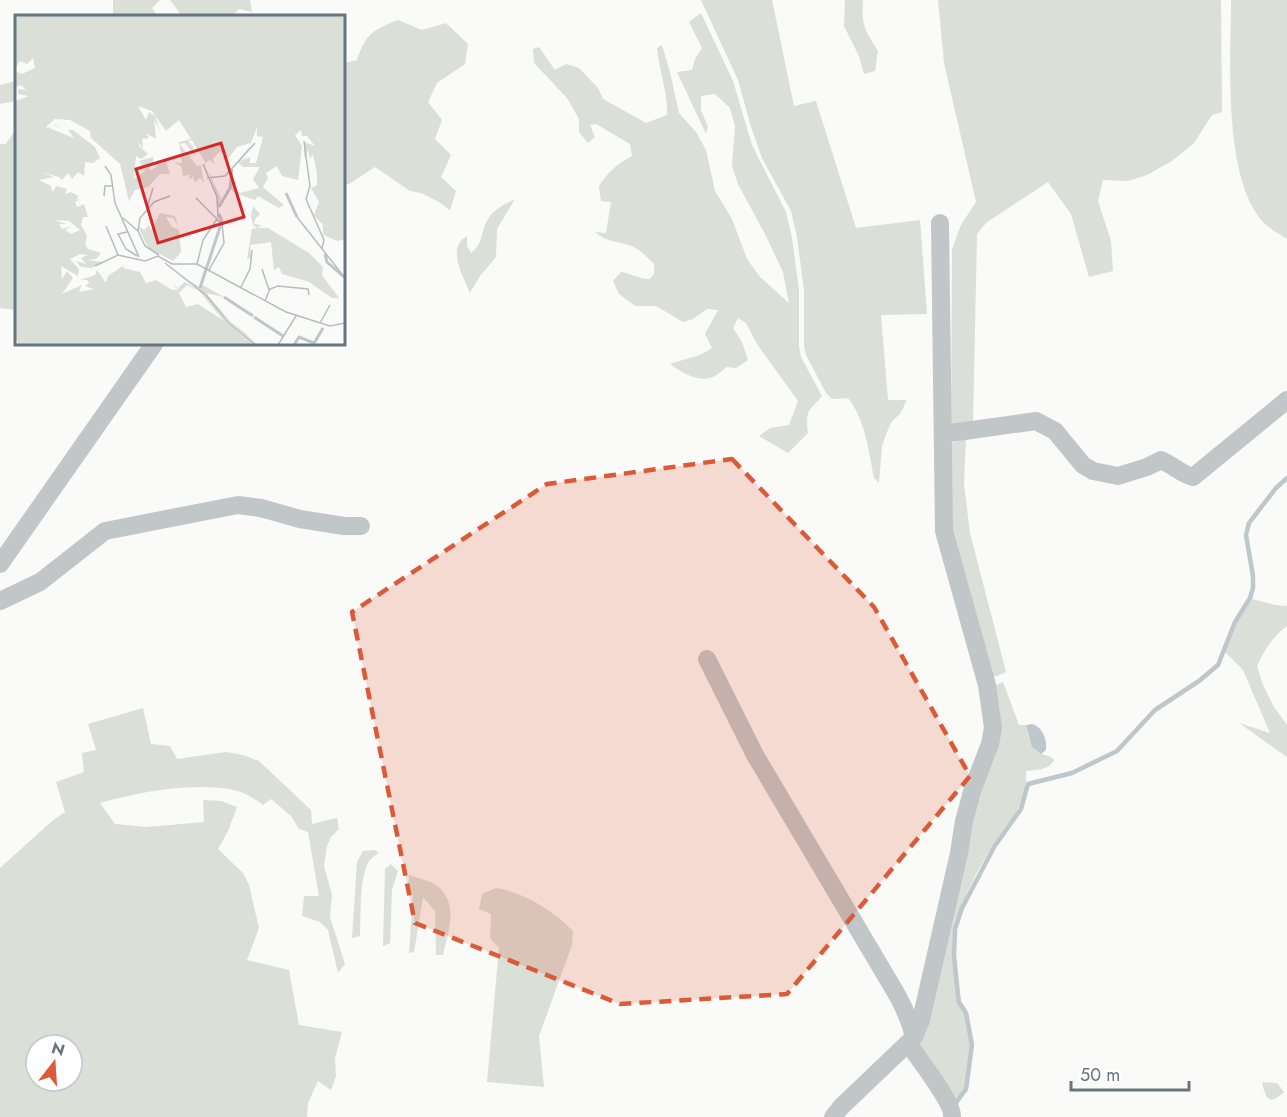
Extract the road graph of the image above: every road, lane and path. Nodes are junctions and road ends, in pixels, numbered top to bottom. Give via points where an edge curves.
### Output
1 (940, 222) dead end
2 (153, 345) edge
3 (1287, 400) edge
4 (943, 434) junction
5 (361, 526) dead end
6 (0, 564) edge
7 (1, 598) edge
8 (707, 659) dead end
9 (911, 1040) junction
10 (950, 1108) edge
11 (833, 1117) edge

1 - 4 street
2 - 6 street
3 - 4 street via 1193,477 1161,460 1118,476 1093,471 1054,431 1036,421
4 - 9 street via 944,531 987,685 993,728 964,821 921,1020
5 - 7 street via 238,506 105,531 40,582
8 - 9 street via 755,755 908,1014
9 - 10 street
9 - 11 street

